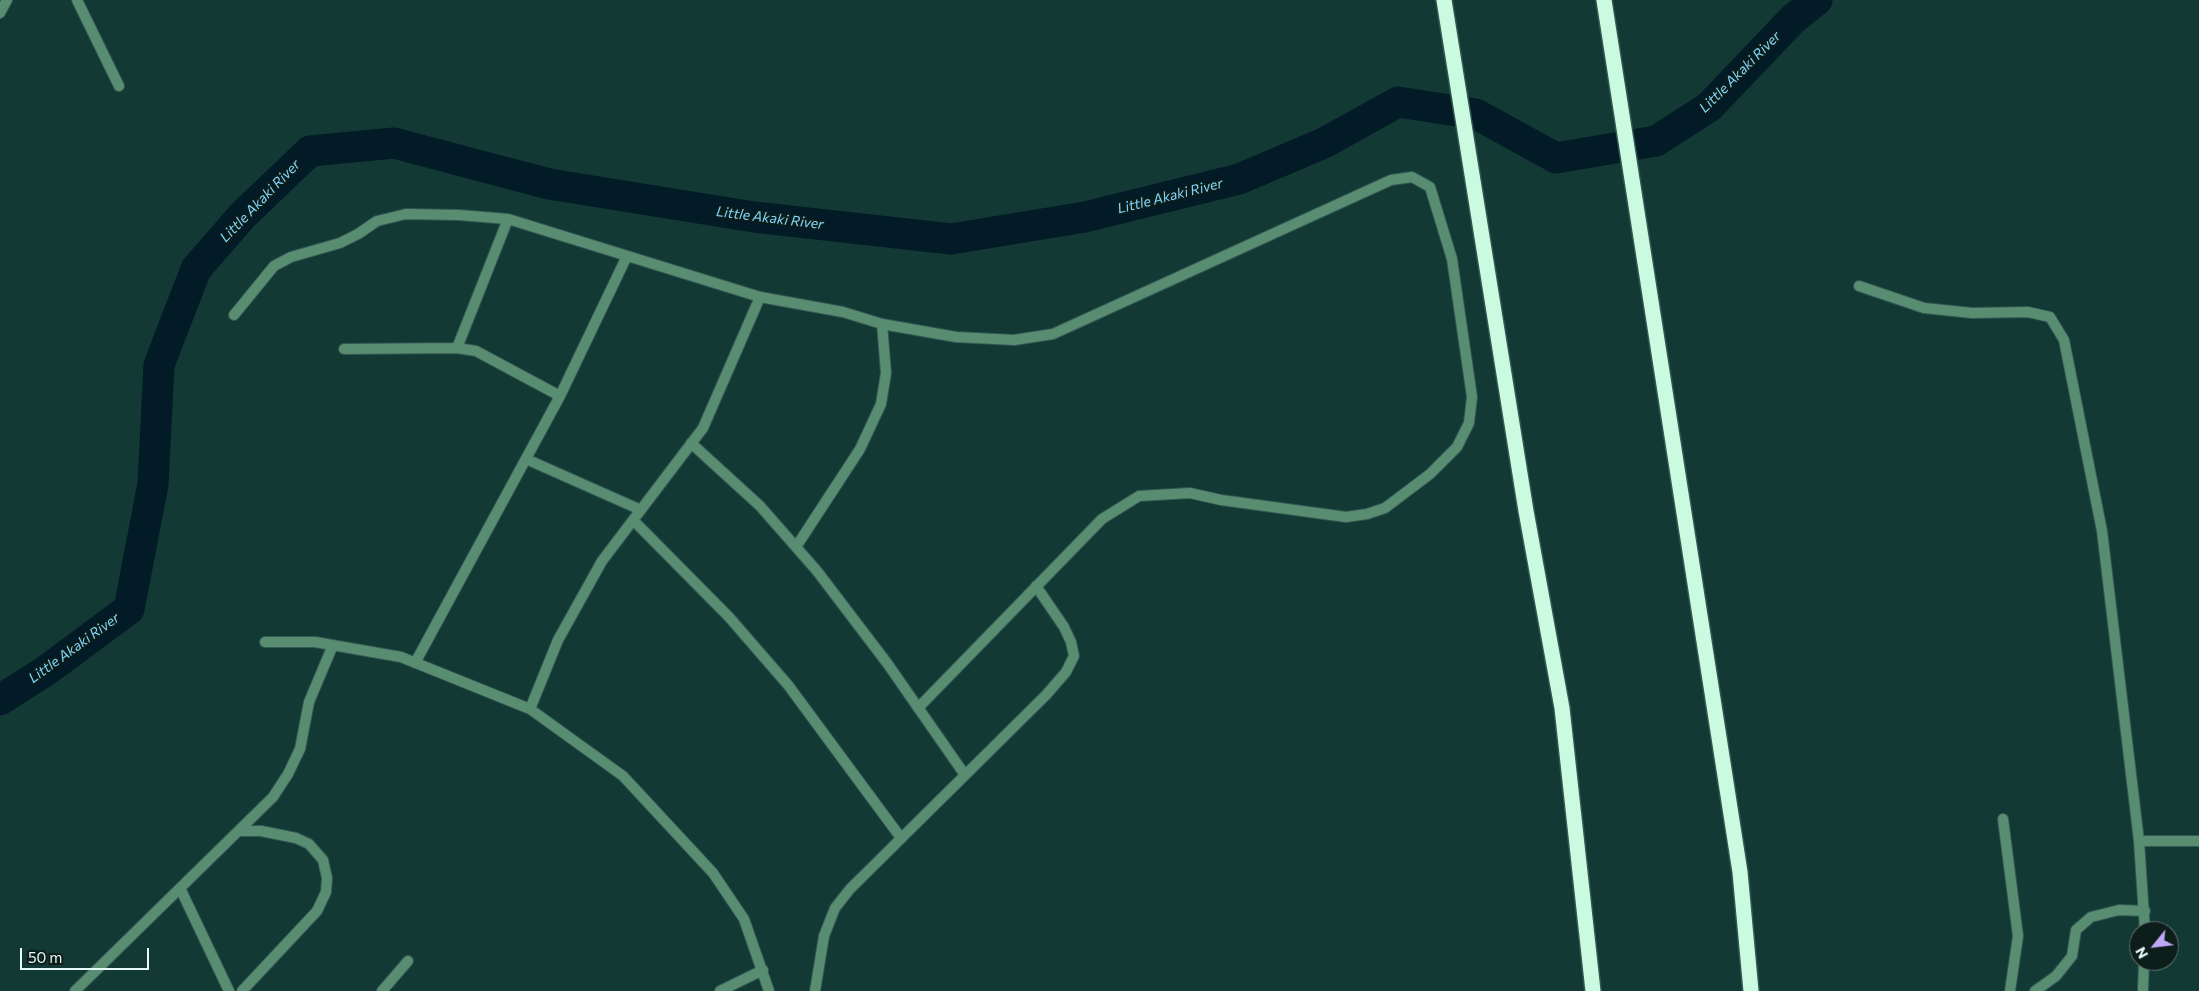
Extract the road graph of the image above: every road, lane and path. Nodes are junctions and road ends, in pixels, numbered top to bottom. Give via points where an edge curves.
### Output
1 (7, 0) edge
2 (77, 0) edge
3 (1444, 0) edge
4 (1604, 0) edge
5 (0, 13) edge
6 (119, 86) dead end
7 (508, 218) junction
8 (627, 256) junction
9 (1859, 286) dead end
10 (760, 297) junction
11 (234, 315) dead end
12 (882, 324) junction
13 (344, 348) dead end
14 (457, 348) junction
15 (560, 396) junction
16 (691, 444) junction
17 (526, 459) junction
18 (641, 510) junction
19 (633, 520) junction
20 (796, 547) junction
21 (1036, 586) junction
22 (265, 642) dead end
23 (333, 645) junction
24 (415, 663) junction
25 (918, 708) junction
26 (530, 709) junction
27 (965, 775) junction
28 (2003, 819) dead end
29 (239, 831) junction
30 (901, 838) junction
31 (2139, 841) junction
32 (2199, 841) edge
33 (180, 888) junction
34 (2144, 910) junction
35 (2144, 921) edge
36 (408, 961) dead end
37 (763, 970) junction
38 (2144, 971) edge
39 (75, 991) edge
40 (229, 991) edge
41 (242, 991) edge
42 (382, 991) edge
43 (720, 991) edge
44 (769, 991) edge
45 (815, 991) edge
46 (1593, 991) edge
47 (1751, 991) edge
48 (2010, 991) edge
49 (2035, 991) edge
50 (2143, 991) edge

1 - 5 street
2 - 6 street
3 - 46 highway via 1526,511 1562,708
4 - 47 highway via 1740,872
7 - 8 street
7 - 11 street via 406,214 377,221 340,243 291,257 274,266
7 - 14 street
8 - 10 street
8 - 15 street
9 - 31 street via 1924,308 1972,313 2028,312 2050,317 2064,340 2102,531
10 - 12 street via 843,312
10 - 16 street via 703,428
12 - 20 street via 886,373 881,404 860,449
12 - 21 street via 956,337 1014,340 1053,334 1391,180 1412,177 1430,187 1452,258 1472,397 1469,423 1457,447 1430,474 1385,508 1367,514 1346,516 1190,493 1139,496 1102,520
13 - 14 street
14 - 15 street via 476,352
15 - 17 street
16 - 18 street
16 - 20 street via 760,506
17 - 18 street
17 - 24 street
18 - 19 street
19 - 26 street via 602,561 558,640
19 - 30 street via 729,617 788,685
20 - 25 street via 818,571
21 - 25 street
21 - 27 street via 1064,627 1072,642 1074,656 1066,672 1046,695
22 - 23 street
23 - 24 street via 401,657
23 - 29 street via 309,702 300,748 288,774 273,798
24 - 26 street
25 - 27 street
26 - 37 street via 623,776 713,873 744,919
27 - 30 street
28 - 48 street via 2018,936
29 - 33 street
29 - 41 street via 261,831 309,844 323,860 327,878 326,892 317,911
30 - 45 street via 835,908 824,936
31 - 32 street
31 - 34 street
33 - 39 street
33 - 40 street
34 - 35 street
34 - 49 street via 2119,910 2091,917 2076,930 2072,956 2056,976
36 - 42 street
37 - 43 street
37 - 44 street
38 - 50 street

